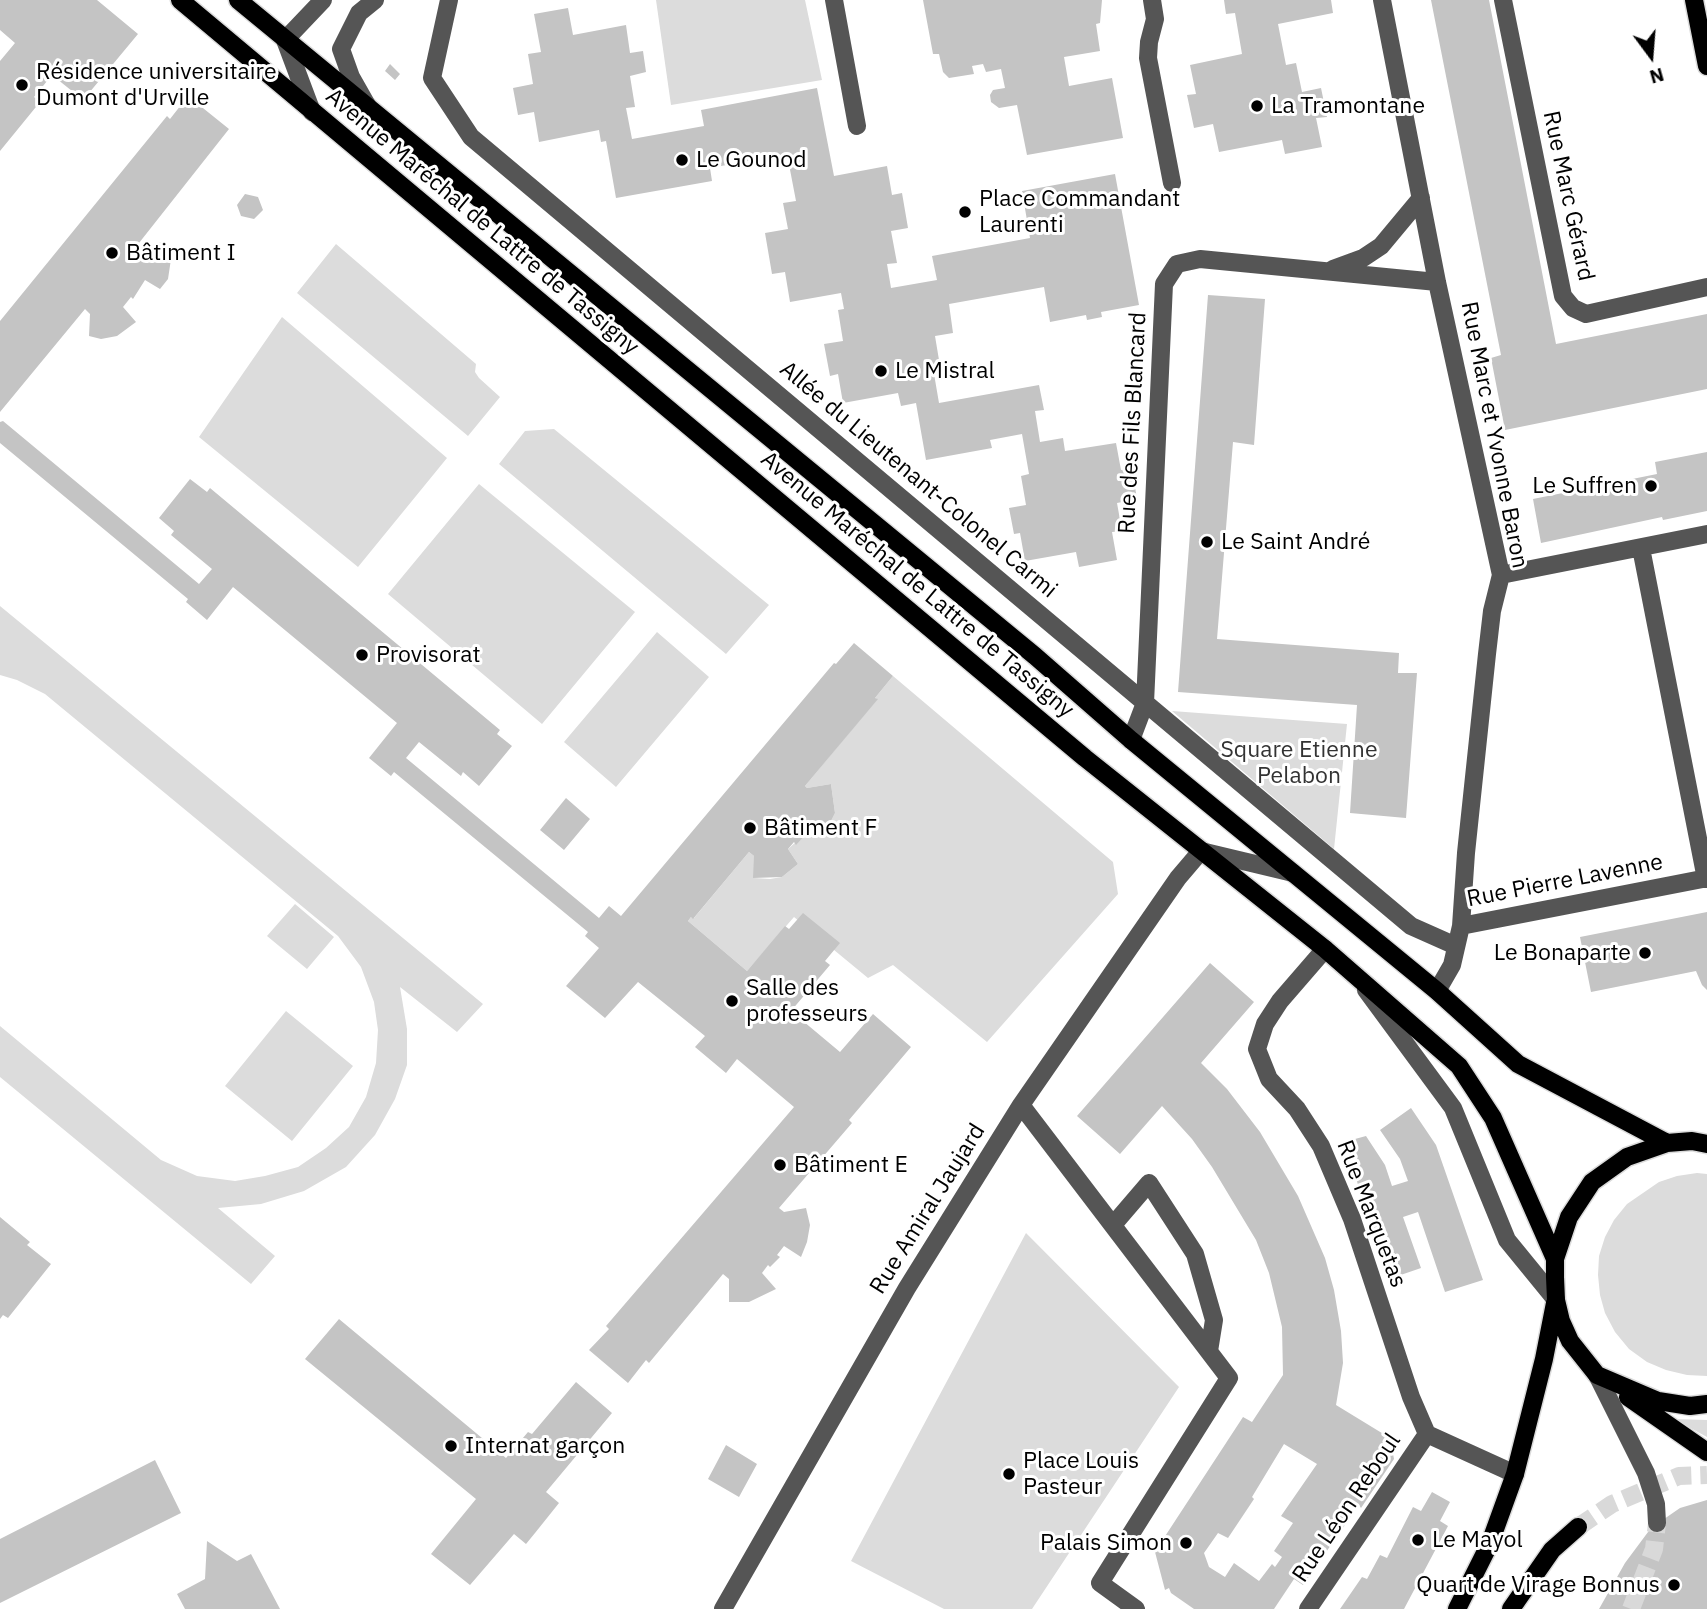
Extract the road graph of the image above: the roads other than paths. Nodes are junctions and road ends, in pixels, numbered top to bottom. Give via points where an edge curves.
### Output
1 (180, 0) edge
2 (238, 0) edge
3 (323, 0) edge
4 (375, 0) edge
5 (449, 0) edge
6 (834, 0) edge
7 (1152, 0) edge
8 (1382, 0) edge
9 (1503, 0) edge
10 (1694, 0) edge
11 (285, 40) junction
12 (341, 49) junction
13 (1707, 66) edge
14 (322, 69) junction
15 (298, 74) junction
16 (271, 75) junction
17 (368, 107) junction
18 (312, 111) junction
19 (857, 126) dead end
20 (1172, 183) dead end
21 (1420, 198) junction
22 (1330, 270) junction
23 (1437, 282) junction
24 (1706, 287) edge
25 (1707, 534) edge
26 (1641, 548) junction
27 (1501, 575) junction
28 (1145, 703) junction
29 (1131, 740) junction
30 (1201, 851) junction
31 (1293, 873) junction
32 (1706, 878) edge
33 (1461, 926) junction
34 (1456, 946) junction
35 (1325, 949) junction
36 (1356, 976) junction
37 (1437, 991) junction
38 (1021, 1105) junction
39 (1702, 1138) edge
40 (1667, 1143) junction
41 (1113, 1225) junction
42 (1555, 1259) junction
43 (1556, 1300) junction
44 (1209, 1351) junction
45 (1597, 1375) junction
46 (1707, 1404) edge
47 (1427, 1434) junction
48 (1707, 1452) edge
49 (1515, 1474) junction
50 (1657, 1523) tunnel mouth
51 (1578, 1527) tunnel mouth
52 (723, 1609) edge
53 (1136, 1609) edge
54 (1308, 1609) edge
55 (1457, 1609) edge
56 (1511, 1609) edge

1 - 16 main road, Avenue Maréchal de Lattre de Tassigny
2 - 11 main road, Avenue Maréchal de Lattre de Tassigny
3 - 11 street
4 - 12 street via 359,13
5 - 28 street, Allée du Lieutenant-Colonel Carmi via 432,78 471,137
6 - 19 street
7 - 20 street via 1155,19 1148,58
8 - 21 street, Rue Marc et Yvonne Baron
9 - 24 street, Rue Marc Gérard via 1563,296 1586,314
10 - 13 main road
11 - 14 main road, Avenue Maréchal de Lattre de Tassigny
11 - 15 street
12 - 14 street
12 - 17 street
14 - 15 street
14 - 17 main road, Avenue Maréchal de Lattre de Tassigny
15 - 16 street
15 - 18 street
16 - 18 main road, Avenue Maréchal de Lattre de Tassigny
17 - 29 main road, Avenue Maréchal de Lattre de Tassigny
18 - 30 main road, Avenue Maréchal de Lattre de Tassigny
21 - 22 street, Rue des Fils Blancard via 1381,246
21 - 23 street, Rue Marc et Yvonne Baron
22 - 23 street, Rue des Fils Blancard
22 - 28 street, Rue des Fils Blancard via 1200,259 1177,264 1164,284
23 - 27 street, Rue Marc et Yvonne Baron
25 - 26 street
26 - 27 street
26 - 32 street
27 - 33 street, Rue Marc et Yvonne Baron via 1487,654
28 - 29 street, Rue des Fils Blancard
28 - 34 street, Allée du Lieutenant-Colonel Carmi via 1411,926
29 - 31 main road, Avenue Maréchal de Lattre de Tassigny
30 - 31 street
30 - 35 main road, Avenue Maréchal de Lattre de Tassigny
30 - 38 street, Rue Amiral Jaujard
31 - 37 main road, Avenue Maréchal de Lattre de Tassigny
32 - 33 street, Rue Pierre Lavenne
33 - 34 street, Rue Pierre Lavenne
34 - 37 street, Rue Pierre Lavenne via 1452,965
35 - 36 main road, Avenue Maréchal de Lattre de Tassigny
35 - 47 street, Rue Marquetas via 1280,1001 1265,1024 1257,1049 1269,1079 1297,1109 1321,1146 1352,1219
36 - 42 main road, Avenue Maréchal de Lattre de Tassigny via 1460,1066 1493,1118
36 - 43 street via 1452,1108 1507,1240
37 - 40 main road, Avenue Maréchal de Lattre de Tassigny via 1518,1064
38 - 41 street
38 - 52 street, Rue Amiral Jaujard via 907,1288
39 - 40 main road
40 - 42 main road via 1627,1157 1592,1182 1569,1217
41 - 44 street
41 - 44 street via 1149,1183 1195,1254 1214,1320
42 - 43 main road
43 - 45 main road via 1570,1341
43 - 49 main road
44 - 53 street via 1229,1378 1100,1583
45 - 46 main road via 1658,1401
45 - 48 main road
45 - 50 street via 1646,1473
47 - 49 street
47 - 54 street, Rue Léon Reboul
49 - 55 main road via 1490,1543
51 - 56 main road via 1552,1550

